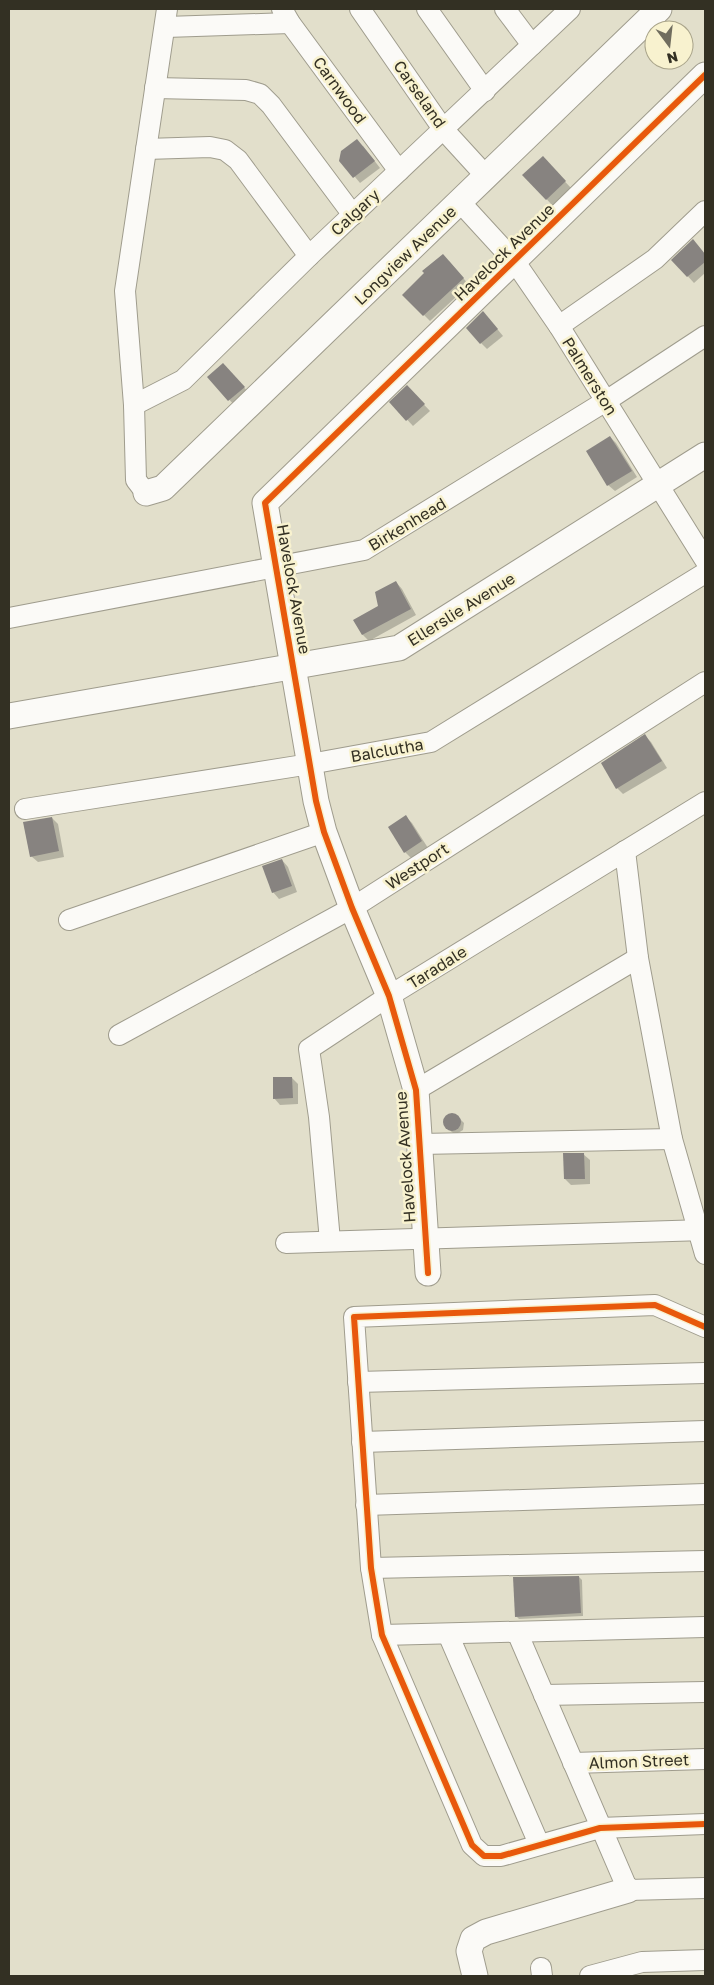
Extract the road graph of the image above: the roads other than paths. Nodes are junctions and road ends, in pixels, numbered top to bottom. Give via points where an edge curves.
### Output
1 (360, 9) edge
2 (427, 9) edge
3 (505, 9) edge
4 (570, 9) edge
5 (659, 9) edge
6 (286, 16) edge
7 (167, 18) edge
8 (532, 45) junction
9 (705, 75) edge
10 (155, 88) junction
11 (485, 91) junction
12 (443, 129) junction
13 (146, 149) junction
14 (399, 171) junction
15 (485, 175) junction
16 (460, 202) junction
17 (705, 211) edge
18 (353, 215) junction
19 (309, 256) junction
20 (515, 262) junction
21 (559, 326) junction
22 (705, 336) edge
23 (606, 401) junction
24 (134, 405) junction
25 (705, 455) edge
26 (659, 485) junction
27 (146, 493) joint
28 (705, 560) edge
29 (276, 567) junction
30 (705, 573) edge
31 (9, 618) edge
32 (294, 667) junction
33 (705, 682) edge
34 (9, 716) edge
35 (310, 764) junction
36 (705, 802) edge
37 (24, 809) dead end
38 (324, 832) junction
39 (625, 851) junction
40 (352, 908) junction
41 (69, 920) dead end
42 (638, 958) junction
43 (389, 996) junction
44 (119, 1035) dead end
45 (416, 1090) junction
46 (672, 1139) junction
47 (420, 1144) junction
48 (701, 1230) edge
49 (424, 1238) junction
50 (330, 1241) junction
51 (286, 1243) dead end
52 (705, 1254) edge
53 (428, 1273) dead end
54 (705, 1328) edge
55 (705, 1373) edge
56 (358, 1382) junction
57 (705, 1431) edge
58 (362, 1442) junction
59 (705, 1494) edge
60 (366, 1504) junction
61 (705, 1560) edge
62 (371, 1568) junction
63 (705, 1627) edge
64 (517, 1632) junction
65 (448, 1634) junction
66 (382, 1635) junction
67 (705, 1692) edge
68 (544, 1695) junction
69 (705, 1759) edge
70 (573, 1763) junction
71 (705, 1824) edge
72 (600, 1828) junction
73 (539, 1844) junction
74 (705, 1888) edge
75 (628, 1890) junction
76 (705, 1960) edge
77 (475, 1976) edge
78 (590, 1976) edge

1 - 12 street, Carseland
2 - 11 street
3 - 8 street
4 - 8 street, Calgary
5 - 15 street, Longview Avenue
6 - 7 street
6 - 14 street, Carnwood
7 - 10 street
8 - 11 street, Calgary
9 - 20 street, Havelock Avenue
10 - 13 street
10 - 18 street via 246,90 260,94
11 - 12 street, Calgary
12 - 14 street, Calgary
12 - 15 street, Carseland
13 - 19 street via 210,147 225,150 238,160
13 - 24 street via 125,291
14 - 18 street, Calgary
15 - 16 street, Longview Avenue
16 - 20 street, Palmerston
16 - 27 street, Longview Avenue via 163,488
17 - 21 street via 655,259
18 - 19 street, Calgary
19 - 24 street, Calgary via 183,380
20 - 21 street, Palmerston
20 - 29 street, Havelock Avenue via 265,503
21 - 23 street, Palmerston
22 - 23 street, Birkenhead
23 - 26 street, Palmerston
23 - 29 street, Birkenhead via 364,550
24 - 27 street via 136,480
25 - 26 street, Ellerslie Avenue
26 - 28 street, Palmerston
26 - 32 street, Ellerslie Avenue via 398,648
29 - 31 street, Birkenhead
29 - 32 street, Havelock Avenue
30 - 35 street, Balclutha via 431,742
32 - 34 street, Ellerslie Avenue
32 - 35 street, Havelock Avenue
33 - 40 street, Westport
35 - 37 street, Balclutha
35 - 38 street, Havelock Avenue
36 - 39 street, Taradale
38 - 40 street, Havelock Avenue
38 - 41 street
39 - 42 street
39 - 43 street, Taradale
40 - 43 street, Havelock Avenue
40 - 44 street, Westport
42 - 45 street
42 - 46 street
43 - 45 street, Havelock Avenue
43 - 50 street, Taradale via 309,1049 319,1117
45 - 47 street, Havelock Avenue
46 - 47 street
46 - 48 street
47 - 49 street, Havelock Avenue
48 - 49 street
48 - 52 street
49 - 50 street
49 - 53 street, Havelock Avenue
50 - 51 street
54 - 56 street via 655,1305 354,1317
55 - 56 street
56 - 58 street
57 - 58 street
58 - 60 street
59 - 60 street
60 - 62 street
61 - 62 street
62 - 66 street
63 - 64 street
64 - 65 street
64 - 68 street
65 - 66 street
65 - 73 street
66 - 73 street via 472,1845 484,1856 501,1856
67 - 68 street
68 - 70 street
69 - 70 street, Almon Street
70 - 72 street
71 - 72 street
72 - 73 street
72 - 75 street
74 - 75 street
75 - 77 street via 486,1932 474,1939 469,1951
76 - 78 street via 642,1962

